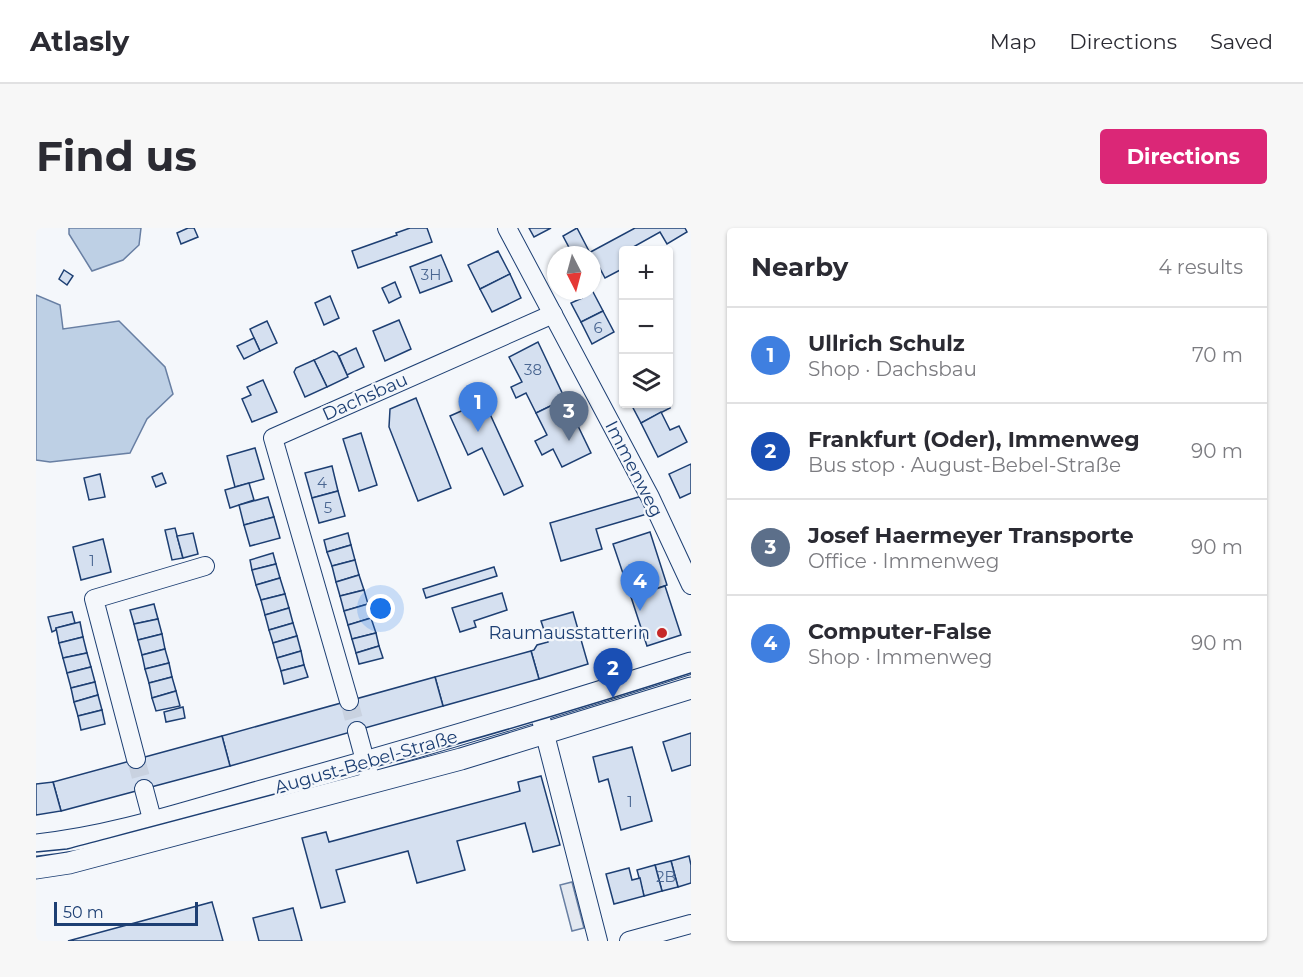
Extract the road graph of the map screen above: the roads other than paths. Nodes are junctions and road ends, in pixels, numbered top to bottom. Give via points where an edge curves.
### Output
1 (507, 228) edge
2 (553, 314) junction
3 (205, 566) dead end
4 (691, 585) edge
5 (691, 663) edge
6 (691, 688) edge
7 (349, 702) tunnel mouth
8 (539, 711) junction
9 (357, 731) tunnel mouth
10 (544, 734) junction
11 (135, 759) tunnel mouth
12 (366, 762) junction
13 (371, 783) junction
14 (144, 789) tunnel mouth
15 (155, 830) junction
16 (36, 844) edge
17 (36, 868) edge
18 (691, 924) edge
19 (598, 941) edge
20 (629, 941) edge

1 - 2 street, Immenweg
2 - 4 street, Immenweg via 650,497
2 - 7 street, Dachsbau via 273,438
3 - 11 street via 94,598
5 - 8 street, August-Bebel-Straße
6 - 10 street, August-Bebel-Straße
8 - 10 street
8 - 12 street, August-Bebel-Straße
9 - 12 street
10 - 13 street, August-Bebel-Straße
10 - 19 street
12 - 13 street
12 - 15 street, August-Bebel-Straße
13 - 15 street, August-Bebel-Straße
14 - 15 street
15 - 16 street, August-Bebel-Straße
15 - 17 street, August-Bebel-Straße via 69,863
18 - 20 street

